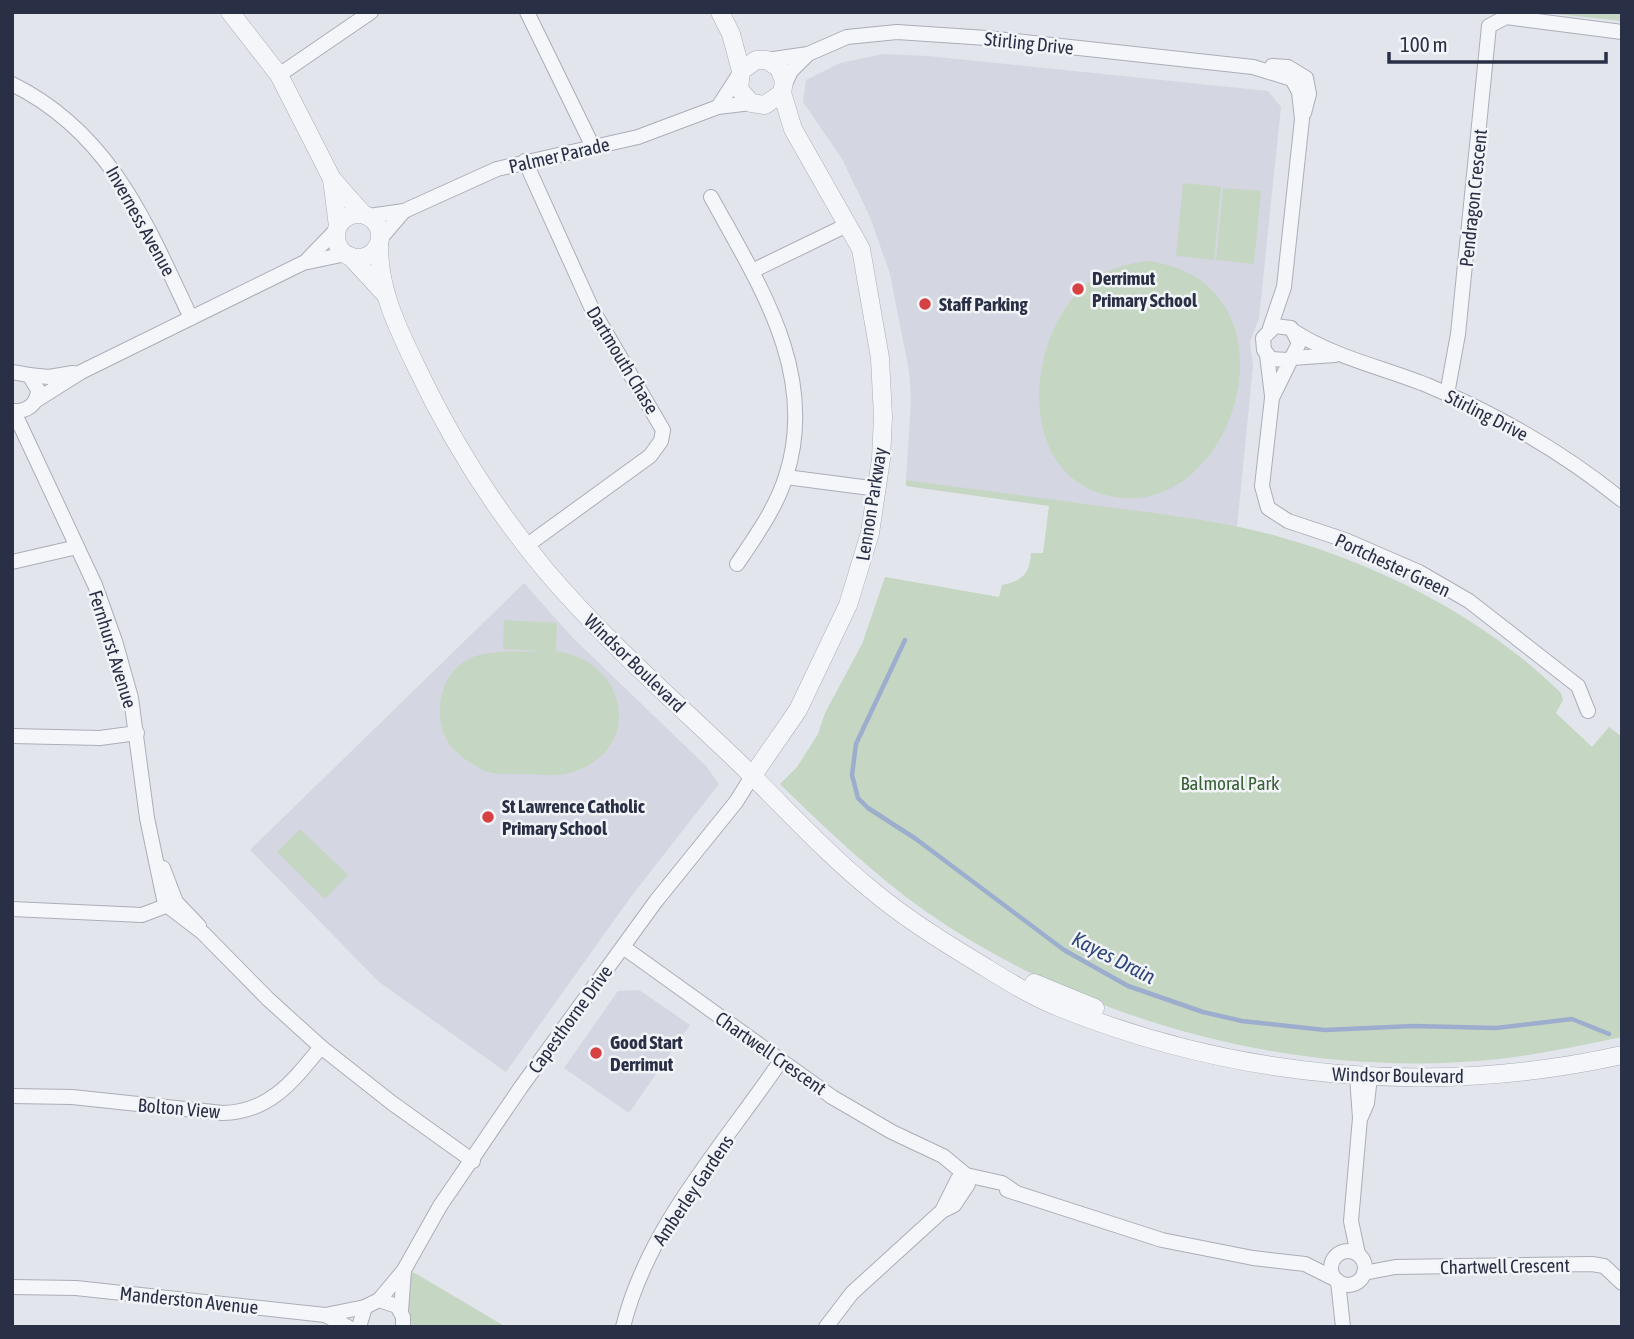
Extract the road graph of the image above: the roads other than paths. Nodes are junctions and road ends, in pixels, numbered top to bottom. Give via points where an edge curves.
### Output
1 (230, 12) edge
2 (371, 12) edge
3 (527, 12) edge
4 (720, 12) edge
5 (1622, 32) edge
6 (731, 34) junction
7 (808, 54) junction
8 (765, 60) junction
9 (739, 74) junction
10 (279, 75) junction
11 (12, 84) edge
12 (782, 90) junction
13 (754, 104) junction
14 (718, 107) junction
15 (793, 129) junction
16 (593, 147) junction
17 (525, 161) junction
18 (332, 179) junction
19 (710, 197) dead end
20 (404, 211) junction
21 (366, 215) junction
22 (845, 226) junction
23 (337, 228) junction
24 (379, 241) junction
25 (348, 255) junction
26 (303, 263) junction
27 (752, 271) junction
28 (1284, 287) junction
29 (384, 293) junction
30 (191, 318) junction
31 (1270, 328) junction
32 (1293, 330) junction
33 (1340, 354) junction
34 (1453, 354) junction
35 (1267, 355) junction
36 (12, 357) edge
37 (1290, 359) junction
38 (81, 372) junction
39 (23, 373) edge
40 (1430, 386) junction
41 (1447, 394) junction
42 (1272, 398) junction
43 (34, 402) junction
44 (13, 412) edge
45 (32, 445) junction
46 (786, 477) junction
47 (878, 489) junction
48 (1622, 500) edge
49 (526, 546) junction
50 (77, 547) junction
51 (12, 562) edge
52 (737, 564) dead end
53 (1588, 711) dead end
54 (137, 733) junction
55 (12, 736) edge
56 (751, 778) junction
57 (169, 900) junction
58 (12, 909) edge
59 (623, 947) junction
60 (321, 1047) junction
61 (1622, 1055) edge
62 (780, 1062) junction
63 (1363, 1077) junction
64 (12, 1096) edge
65 (473, 1161) junction
66 (964, 1179) junction
67 (1351, 1221) junction
68 (1359, 1255) junction
69 (1334, 1257) junction
70 (1305, 1264) junction
71 (1395, 1267) junction
72 (404, 1270) junction
73 (1619, 1273) edge
74 (1360, 1278) junction
75 (1336, 1280) junction
76 (12, 1287) edge
77 (379, 1300) junction
78 (365, 1307) junction
79 (401, 1311) junction
80 (325, 1315) junction
81 (1343, 1321) edge
82 (348, 1327) edge
83 (359, 1327) edge
84 (403, 1327) edge
85 (624, 1327) edge
86 (826, 1327) edge

1 - 10 street
2 - 10 street
3 - 16 street
4 - 6 street, Lennon Parkway
5 - 34 street, Pendragon Crescent via 1519,20 1503,27 1489,42
6 - 8 street, Lennon Parkway
6 - 9 street, Lennon Parkway
7 - 8 street, Stirling Drive
7 - 12 street, Stirling Drive via 791,71
7 - 28 street, Stirling Drive via 847,37 921,33 1253,67 1292,79 1302,119
8 - 9 street via 750,62
8 - 12 street, Lennon Parkway via 779,68
9 - 13 street, Lennon Parkway via 741,95
9 - 14 street
10 - 18 street
11 - 30 street, Inverness Avenue via 67,118 119,175
12 - 13 street via 772,103
12 - 15 street, Lennon Parkway
13 - 14 street, Palmer Parade
13 - 15 street, Lennon Parkway
14 - 16 street, Palmer Parade via 638,137
15 - 22 street, Lennon Parkway
16 - 17 street, Palmer Parade
17 - 20 street, Palmer Parade via 496,169
17 - 49 street, Dartmouth Chase via 592,309 663,430 650,456
18 - 21 street
18 - 23 street
19 - 27 street
20 - 21 street, Palmer Parade
20 - 24 street, Palmer Parade
21 - 23 street via 348,216
21 - 24 street via 378,226
22 - 27 street
22 - 47 street, Lennon Parkway via 861,249 882,377
23 - 25 street via 337,244
23 - 26 street
24 - 25 street via 370,254
24 - 29 street, Windsor Boulevard
25 - 26 street
25 - 29 street, Windsor Boulevard
26 - 30 street
27 - 46 street via 783,337 790,366 794,422
28 - 31 street, Stirling Drive
28 - 32 street, Stirling Drive
29 - 49 street, Windsor Boulevard via 448,429
30 - 38 street
31 - 32 street via 1280,325
31 - 35 street via 1262,344
32 - 33 street, Stirling Drive
32 - 37 street via 1298,349
33 - 37 street, Stirling Drive
33 - 40 street, Stirling Drive
34 - 40 street, Pendragon Crescent
34 - 41 street, Pendragon Crescent
35 - 37 street via 1276,361
35 - 42 street, Portchester Green
36 - 39 street
37 - 42 street, Portchester Green
38 - 39 street via 49,377
38 - 43 street
39 - 43 street, Fernhurst Avenue via 37,390
40 - 41 street, Stirling Drive
41 - 48 street, Stirling Drive via 1543,444
42 - 53 street, Portchester Green via 1262,485 1269,508 1288,521 1419,572 1469,601 1578,686
43 - 44 street via 28,409
43 - 45 street, Fernhurst Avenue
44 - 45 street, Fernhurst Avenue
45 - 50 street, Fernhurst Avenue
46 - 47 street
46 - 52 street via 768,517
47 - 56 street, Lennon Parkway via 861,567 834,636 798,710
49 - 56 street, Windsor Boulevard via 582,611
50 - 51 street
50 - 54 street, Fernhurst Avenue via 115,641
54 - 55 street via 100,738
54 - 57 street, Fernhurst Avenue via 147,818
56 - 59 street, Capesthorne Drive
56 - 63 street, Windsor Boulevard via 877,895 973,960 1175,1045 1284,1068
57 - 58 street via 153,913
57 - 60 street via 193,916 203,933
59 - 62 street, Chartwell Crescent
59 - 65 street, Capesthorne Drive
60 - 64 street, Bolton View via 278,1095 243,1112
60 - 65 street
61 - 63 street, Windsor Boulevard via 1496,1075
62 - 66 street, Chartwell Crescent via 925,1150
62 - 85 street, Amberley Gardens via 662,1231 644,1264
63 - 67 street via 1367,1102 1360,1118
65 - 72 street, Capesthorne Drive via 440,1206
66 - 70 street, Chartwell Crescent via 1002,1183 1016,1192 1162,1240
66 - 86 street via 942,1212 868,1277
67 - 68 street
67 - 69 street
68 - 69 street via 1349,1251
68 - 71 street, Chartwell Crescent
68 - 74 street
69 - 70 street, Chartwell Crescent
69 - 75 street via 1331,1269
70 - 75 street, Chartwell Crescent
71 - 73 street, Chartwell Crescent via 1592,1264
71 - 74 street, Chartwell Crescent
72 - 77 street, Capesthorne Drive
72 - 79 street, Capesthorne Drive
74 - 75 street via 1347,1284
74 - 81 street
75 - 81 street
76 - 80 street, Manderston Avenue via 76,1288
77 - 78 street, Manderston Avenue
77 - 79 street
78 - 80 street, Manderston Avenue
78 - 83 street
79 - 84 street, Capesthorne Drive
80 - 82 street

